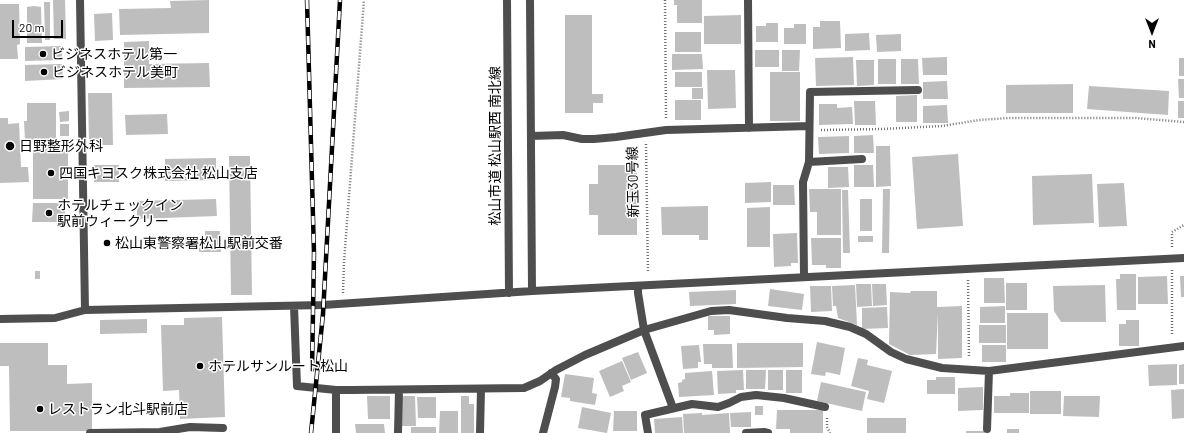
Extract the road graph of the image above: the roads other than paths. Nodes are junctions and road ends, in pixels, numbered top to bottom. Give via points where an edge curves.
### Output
1 (80, 0) edge
2 (507, 0) edge
3 (530, 0) edge
4 (748, 0) edge
5 (918, 90) dead end
6 (749, 128) junction
7 (808, 128) junction
8 (531, 136) junction
9 (862, 159) dead end
10 (809, 162) junction
11 (1184, 258) edge
12 (804, 277) junction
13 (638, 286) junction
14 (532, 291) junction
15 (509, 293) junction
16 (294, 306) junction
17 (85, 310) junction
18 (0, 319) edge
19 (644, 330) junction
20 (1184, 346) edge
21 (989, 371) junction
22 (551, 373) junction
23 (481, 389) junction
24 (336, 390) junction
25 (399, 390) junction
26 (825, 407) dead end
27 (673, 408) junction
28 (223, 428) dead end
29 (987, 429) dead end
30 (90, 433) edge
31 (336, 433) edge
32 (398, 433) edge
33 (480, 433) edge
34 (543, 433) edge
35 (648, 433) edge
36 (746, 433) edge
37 (765, 433) edge

1 - 17 street
2 - 15 street, 松山市道 松山駅西 南北線
3 - 8 street
4 - 6 street
5 - 7 street via 810,92
6 - 7 street, 新玉30号線
6 - 8 street, 新玉30号線 via 666,130 594,139 563,135
7 - 10 street
8 - 14 street
9 - 10 street
10 - 12 street via 803,182
11 - 12 street
12 - 13 street
13 - 14 street
13 - 19 street
14 - 15 street
15 - 16 street
16 - 17 street
16 - 24 street via 297,386
17 - 18 street via 55,318
19 - 21 street via 710,311 729,310 825,321 866,334 906,359 942,368
19 - 22 street via 585,355
19 - 27 street
20 - 21 street
21 - 29 street
22 - 23 street via 524,388
22 - 34 street via 556,379 556,387
23 - 25 street
23 - 33 street
24 - 25 street
24 - 31 street
25 - 32 street
26 - 27 street via 756,395 741,397 718,407 692,404
27 - 35 street via 645,416
28 - 30 street
36 - 37 street

